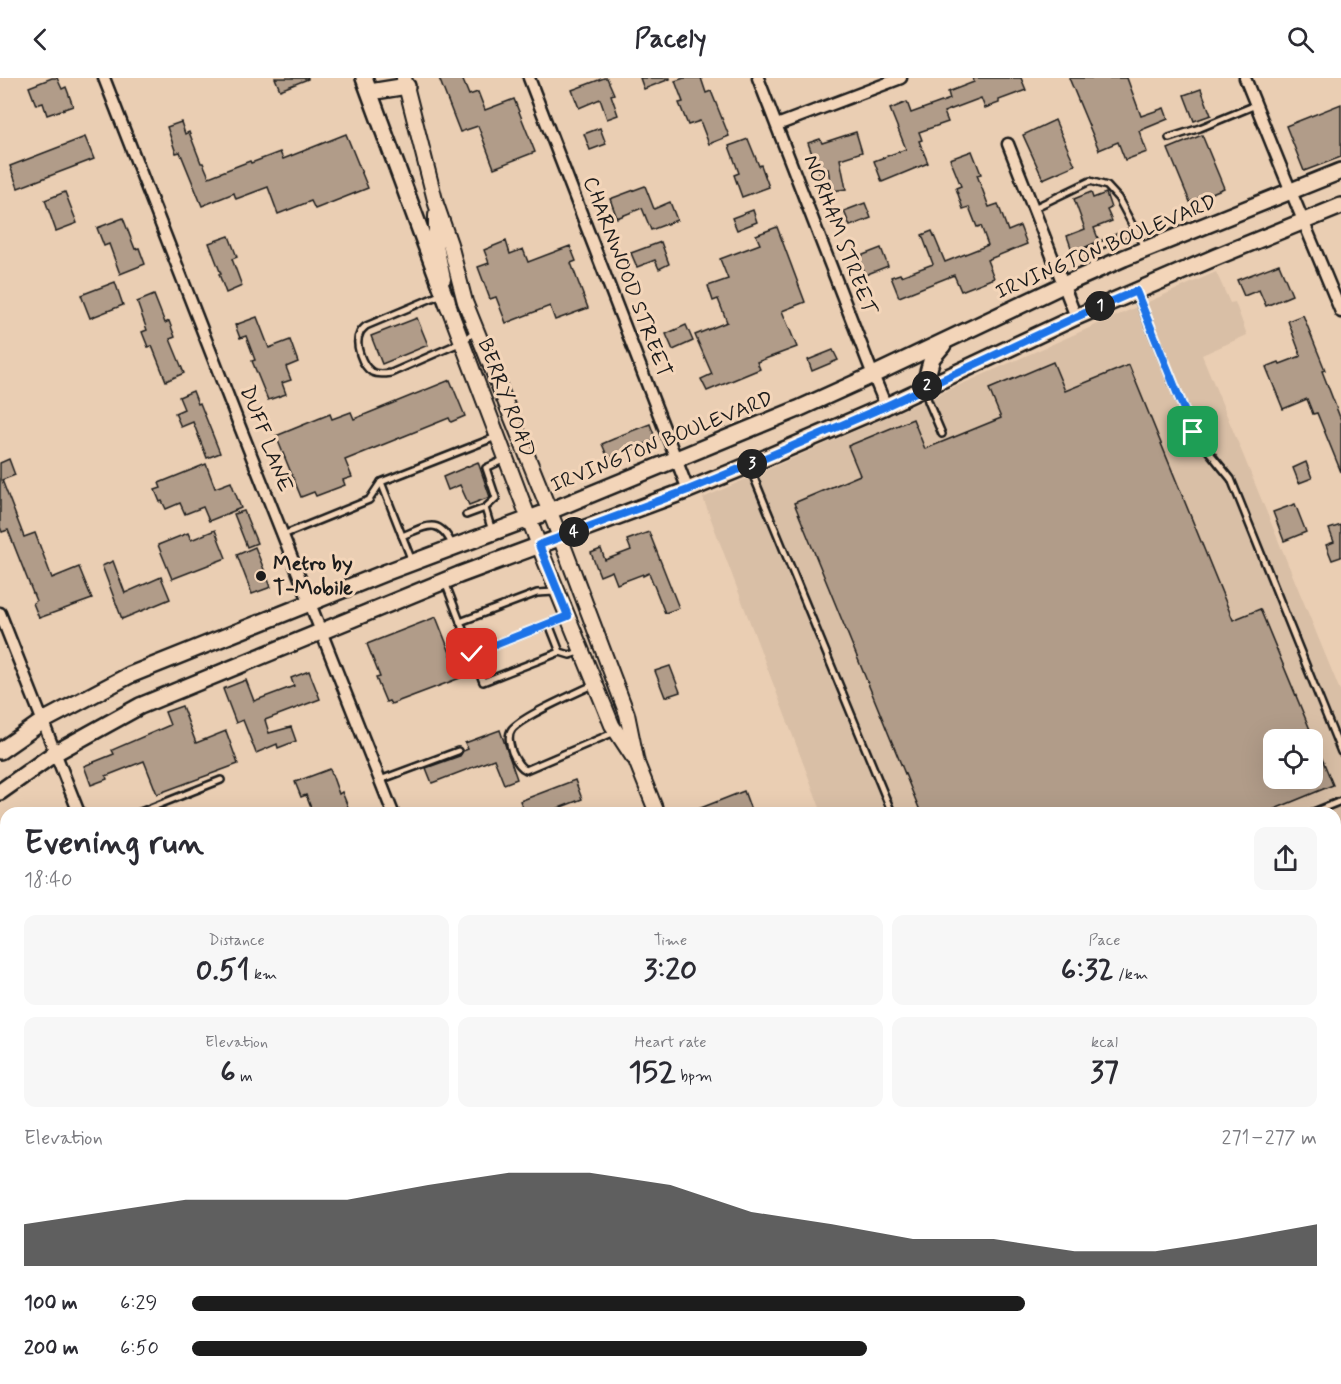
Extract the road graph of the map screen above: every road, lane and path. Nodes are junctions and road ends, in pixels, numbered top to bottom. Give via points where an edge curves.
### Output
1 (104, 78) edge
2 (529, 78) edge
3 (758, 78) edge
4 (901, 78) edge
5 (1245, 78) edge
6 (405, 82) edge
7 (367, 85) edge
8 (1256, 105) junction
9 (777, 125) junction
10 (1169, 138) dead end
11 (1008, 144) dead end
12 (1341, 171) edge
13 (1291, 191) junction
14 (436, 204) junction
15 (1341, 206) edge
16 (1033, 208) junction
17 (1303, 220) junction
18 (1135, 230) junction
19 (1144, 250) junction
20 (1094, 272) junction
21 (1063, 285) junction
22 (1136, 291) junction
23 (446, 298) junction
24 (1341, 312) edge
25 (1076, 317) junction
26 (477, 330) junction
27 (949, 339) junction
28 (462, 342) junction
29 (873, 375) junction
30 (924, 387) junction
31 (886, 406) junction
32 (942, 434) dead end
33 (498, 437) junction
34 (506, 458) junction
35 (675, 459) junction
36 (749, 465) junction
37 (381, 482) junction
38 (688, 490) junction
39 (485, 508) junction
40 (550, 511) junction
41 (466, 515) dead end
42 (529, 519) junction
43 (493, 533) junction
44 (283, 535) junction
45 (402, 536) junction
46 (560, 537) junction
47 (539, 545) junction
48 (454, 548) junction
49 (412, 563) junction
50 (444, 581) junction
51 (558, 592) junction
52 (310, 602) junction
53 (0, 613) edge
54 (568, 616) junction
55 (460, 622) junction
56 (549, 624) junction
57 (322, 631) junction
58 (582, 651) junction
59 (560, 652) junction
60 (472, 654) junction
61 (595, 684) junction
62 (43, 721) junction
63 (616, 731) junction
64 (0, 751) edge
65 (459, 751) dead end
66 (1341, 752) edge
67 (55, 753) junction
68 (637, 763) junction
69 (221, 780) dead end
70 (380, 780) junction
71 (0, 792) edge
72 (1341, 801) edge
73 (77, 807) edge
74 (153, 807) edge
75 (391, 807) edge
76 (655, 807) edge
77 (889, 807) edge
78 (1326, 807) edge

1 - 44 street, DUFF LANE
2 - 35 street, CHARNWOOD STREET
3 - 9 street, NORHAM STREET
4 - 9 street
5 - 8 street
6 - 7 main road
6 - 14 street, BERRY ROAD
7 - 23 main road
8 - 10 lane
8 - 13 street
9 - 29 street, NORHAM STREET
11 - 16 street
12 - 13 main road, IRVINGTON BOULEVARD
13 - 17 street
13 - 19 main road, IRVINGTON BOULEVARD
14 - 23 street, BERRY ROAD via 436,246
14 - 26 street, BERRY ROAD
15 - 17 main road
16 - 18 lane via 1090,182 1107,186
16 - 21 street
17 - 22 main road
17 - 24 street
18 - 19 lane
18 - 20 lane via 1088,251
19 - 20 main road, IRVINGTON BOULEVARD
20 - 21 main road, IRVINGTON BOULEVARD
21 - 25 street
21 - 27 main road, IRVINGTON BOULEVARD
22 - 25 main road
22 - 66 lane via 1193,432 1231,479
23 - 28 street, BERRY ROAD
23 - 28 lane via 366,326 359,334 361,357 373,372 391,373
25 - 30 main road
26 - 28 lane
26 - 40 street, BERRY ROAD
27 - 29 main road, IRVINGTON BOULEVARD
27 - 30 main road via 932,357
28 - 33 street, BERRY ROAD
29 - 31 street, NORHAM STREET
29 - 35 main road, IRVINGTON BOULEVARD
30 - 31 main road
30 - 32 lane
31 - 36 main road
33 - 34 street, BERRY ROAD
33 - 37 lane
34 - 39 lane via 486,468 496,498
34 - 42 street, BERRY ROAD
35 - 38 street, CHARNWOOD STREET
35 - 40 main road, IRVINGTON BOULEVARD
36 - 38 main road
36 - 77 lane
37 - 44 lane via 369,500
37 - 45 lane
38 - 46 main road
39 - 41 lane
39 - 43 lane
40 - 42 main road, IRVINGTON BOULEVARD
40 - 46 street, BERRY ROAD
42 - 43 main road, IRVINGTON BOULEVARD
42 - 47 street, BERRY ROAD
43 - 48 main road, IRVINGTON BOULEVARD
44 - 52 street, DUFF LANE
45 - 48 lane via 438,527
45 - 49 lane
46 - 47 main road
46 - 68 street, BERRY ROAD via 627,714
47 - 50 main road
47 - 51 street, BERRY ROAD
48 - 49 main road, IRVINGTON BOULEVARD
49 - 52 main road, IRVINGTON BOULEVARD
50 - 55 lane
50 - 57 main road
51 - 54 street, BERRY ROAD
51 - 55 lane via 537,593
52 - 57 street, DUFF LANE
52 - 62 main road, IRVINGTON BOULEVARD via 130,675
53 - 62 street
54 - 56 lane
54 - 58 street, BERRY ROAD
55 - 60 lane
56 - 59 lane
56 - 60 lane
57 - 67 main road via 140,706
57 - 70 street, DUFF LANE
58 - 59 lane via 570,655
58 - 61 street, BERRY ROAD
59 - 60 lane via 483,682
61 - 63 street, BERRY ROAD
61 - 63 lane via 523,720 511,730 509,742 514,756 526,770
62 - 64 main road, IRVINGTON BOULEVARD
62 - 67 street
63 - 68 street, BERRY ROAD
65 - 70 lane
67 - 71 main road
67 - 73 street
68 - 76 street, BERRY ROAD
69 - 74 lane
70 - 75 street, DUFF LANE
72 - 78 lane

